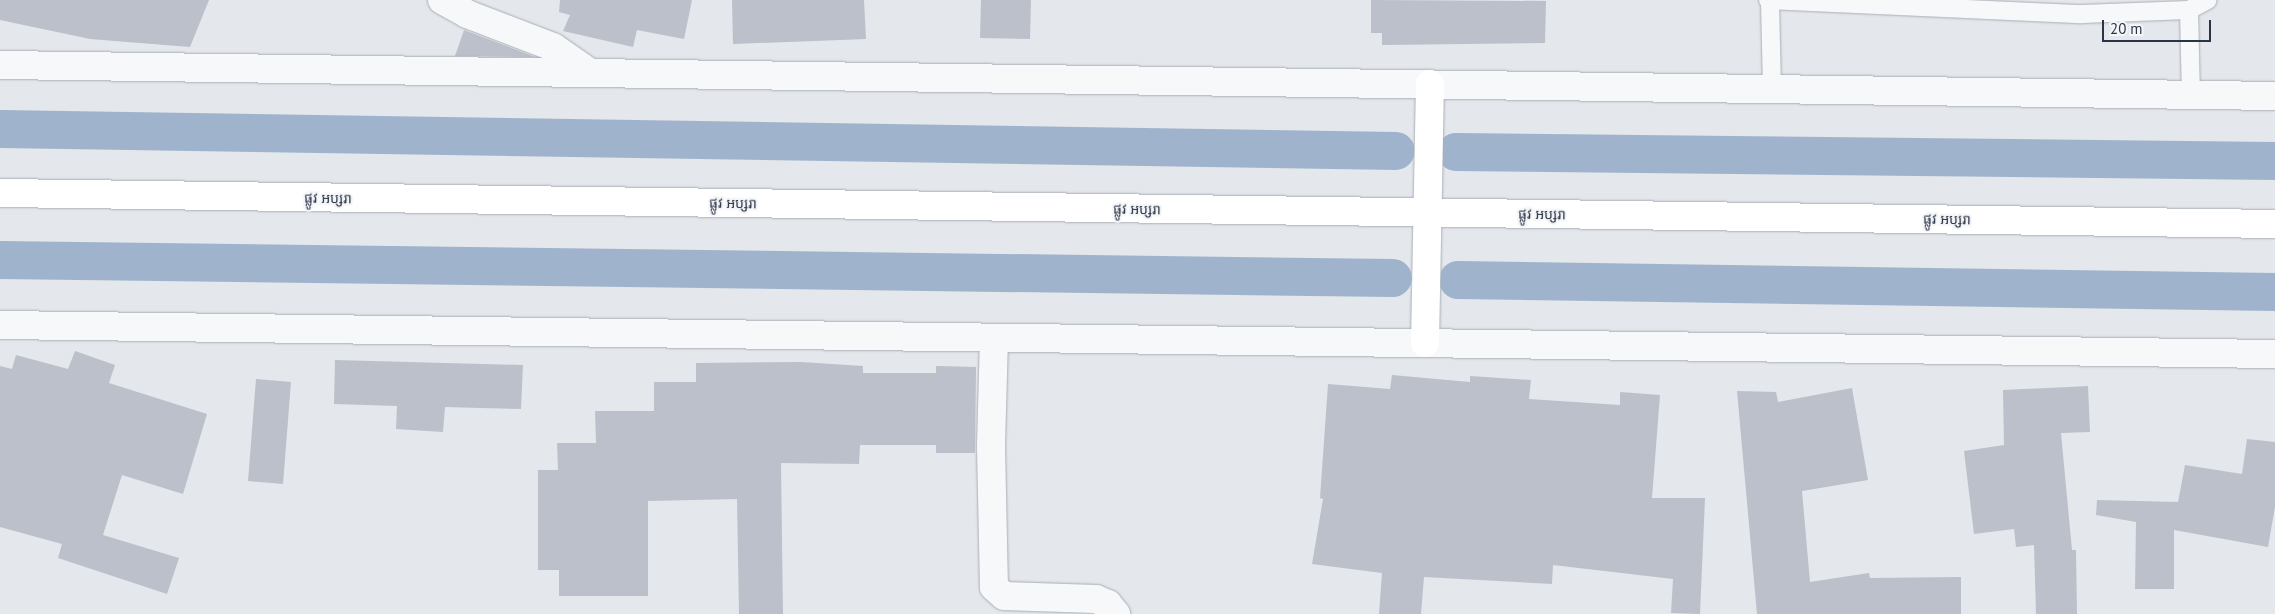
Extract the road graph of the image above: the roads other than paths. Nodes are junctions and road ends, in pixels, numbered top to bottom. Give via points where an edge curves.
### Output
1 (442, 0) edge
2 (2208, 0) edge
3 (1769, 1) edge
4 (2189, 10) junction
5 (0, 65) edge
6 (589, 72) junction
7 (1430, 84) junction
8 (1772, 89) junction
9 (2191, 95) junction
10 (2275, 96) edge
11 (0, 193) edge
12 (1428, 212) junction
13 (2275, 224) edge
14 (0, 325) edge
15 (994, 338) junction
16 (1425, 343) junction
17 (2275, 354) edge
18 (1116, 614) edge

1 - 6 street via 467,14 553,46
2 - 4 lane
3 - 4 lane via 2082,14
3 - 8 lane
4 - 9 lane
5 - 6 street
6 - 7 street
7 - 8 street
7 - 12 main road
8 - 9 street
9 - 10 street
11 - 12 main road, ផ្លូវ អប្សរា
12 - 13 main road, ផ្លូវ អប្សរា
12 - 16 main road
14 - 15 street
15 - 16 street
15 - 18 street via 991,446 994,588 1004,596 1096,599 1108,604
16 - 17 street

